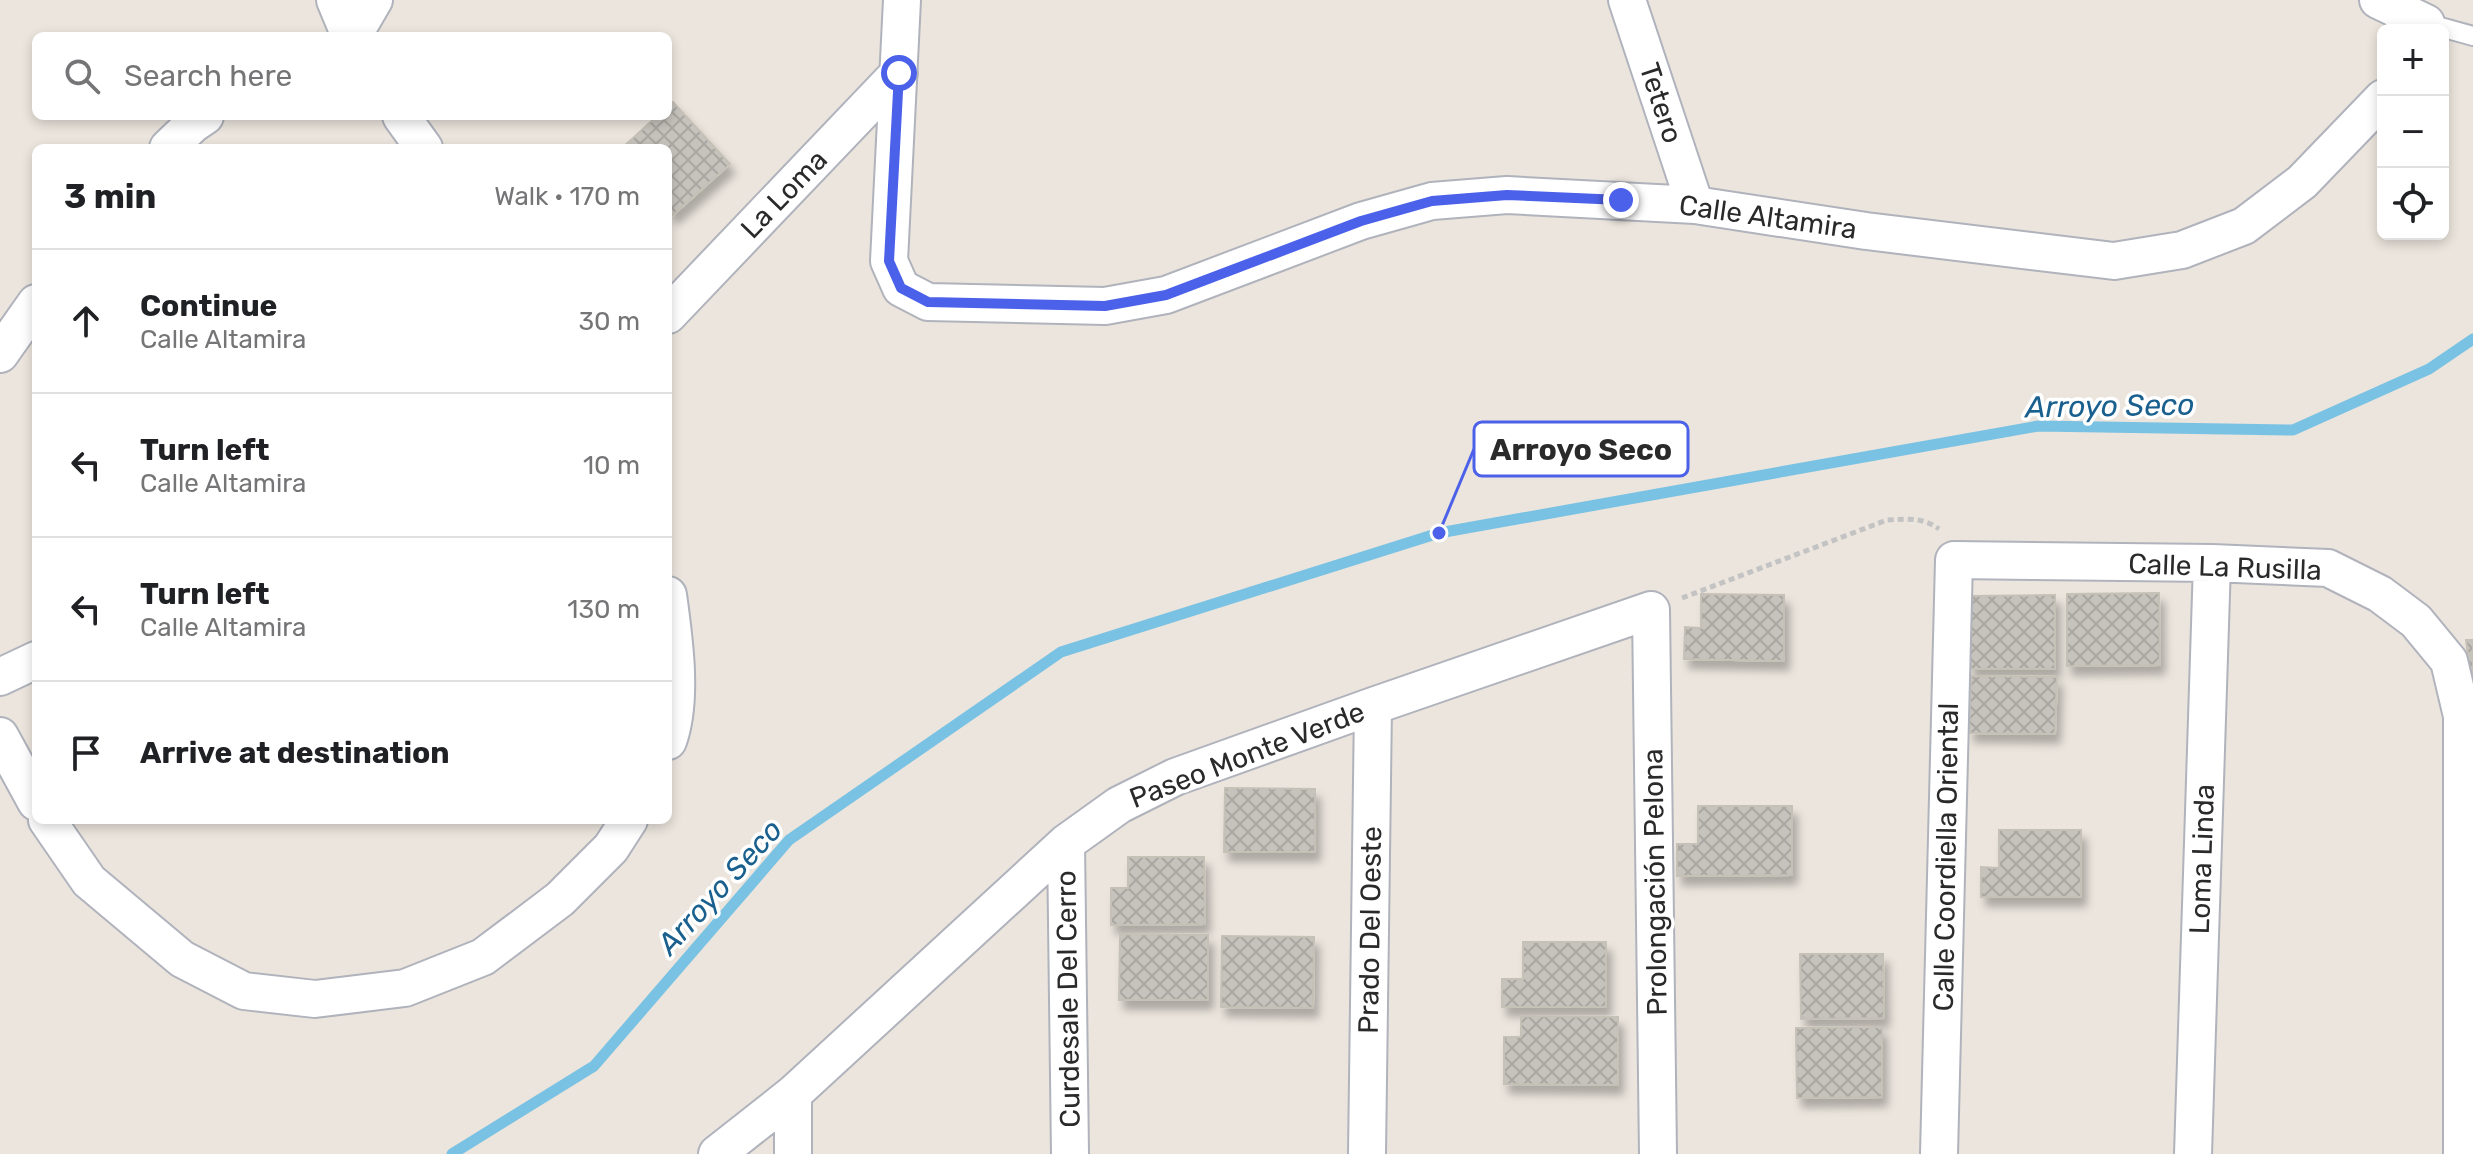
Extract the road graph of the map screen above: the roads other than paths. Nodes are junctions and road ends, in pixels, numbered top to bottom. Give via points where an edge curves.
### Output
1 (335, 0) edge
2 (374, 0) edge
3 (902, 0) edge
4 (1627, 0) edge
5 (2378, 0) edge
6 (2427, 18) edge
7 (350, 32) edge
8 (354, 32) edge
9 (2473, 36) edge
10 (899, 73) junction
11 (2377, 104) edge
12 (199, 120) edge
13 (404, 120) edge
14 (172, 144) edge
15 (421, 144) edge
16 (1695, 205) junction
17 (32, 309) edge
18 (672, 311) edge
19 (0, 354) edge
20 (1954, 560) joint
21 (2212, 563) junction
22 (1651, 610) joint
23 (672, 628) edge
24 (32, 662) edge
25 (0, 677) edge
26 (1373, 706) junction
27 (672, 730) edge
28 (0, 736) edge
29 (32, 795) edge
30 (50, 824) edge
31 (626, 824) edge
32 (1066, 843) junction
33 (2468, 921) edge
34 (793, 1094) junction
35 (717, 1154) edge
36 (793, 1154) edge
37 (1070, 1154) edge
38 (1367, 1154) edge
39 (1658, 1154) edge
40 (1939, 1154) edge
41 (2193, 1154) edge
42 (2462, 1154) edge

1 - 7 street
2 - 8 street
3 - 10 street, Calle Altamira
4 - 16 street, Tetero
5 - 6 street
6 - 9 lane
10 - 16 street, Calle Altamira via 889,261 901,288 928,302 1105,306 1166,295 1361,221 1432,201 1507,195
10 - 18 street, La Loma
11 - 16 street, Calle Altamira via 2302,182 2244,226 2182,250 2114,261
12 - 14 street
13 - 15 street
17 - 19 street
20 - 21 street, Calle La Rusilla
20 - 40 street, Calle Coordiella Oriental
21 - 33 street, Calle La Rusilla via 2328,568 2380,594 2416,621 2449,661 2462,716
21 - 41 street, Loma Linda
22 - 26 street, Paseo Monte Verde
22 - 39 street, Prolongación Pelona
23 - 27 street
24 - 25 street
26 - 32 street, Paseo Monte Verde via 1175,777 1119,805
26 - 38 street, Prado Del Oeste
28 - 29 street
30 - 31 street via 89,881 182,959 244,991 315,999 405,988 483,957 560,899 611,848
32 - 34 street, Paseo Monte Verde
32 - 37 street, Curdesale Del Cerro
33 - 42 street, Calle La Rusilla
34 - 35 street, Paseo Monte Verde
34 - 36 street

